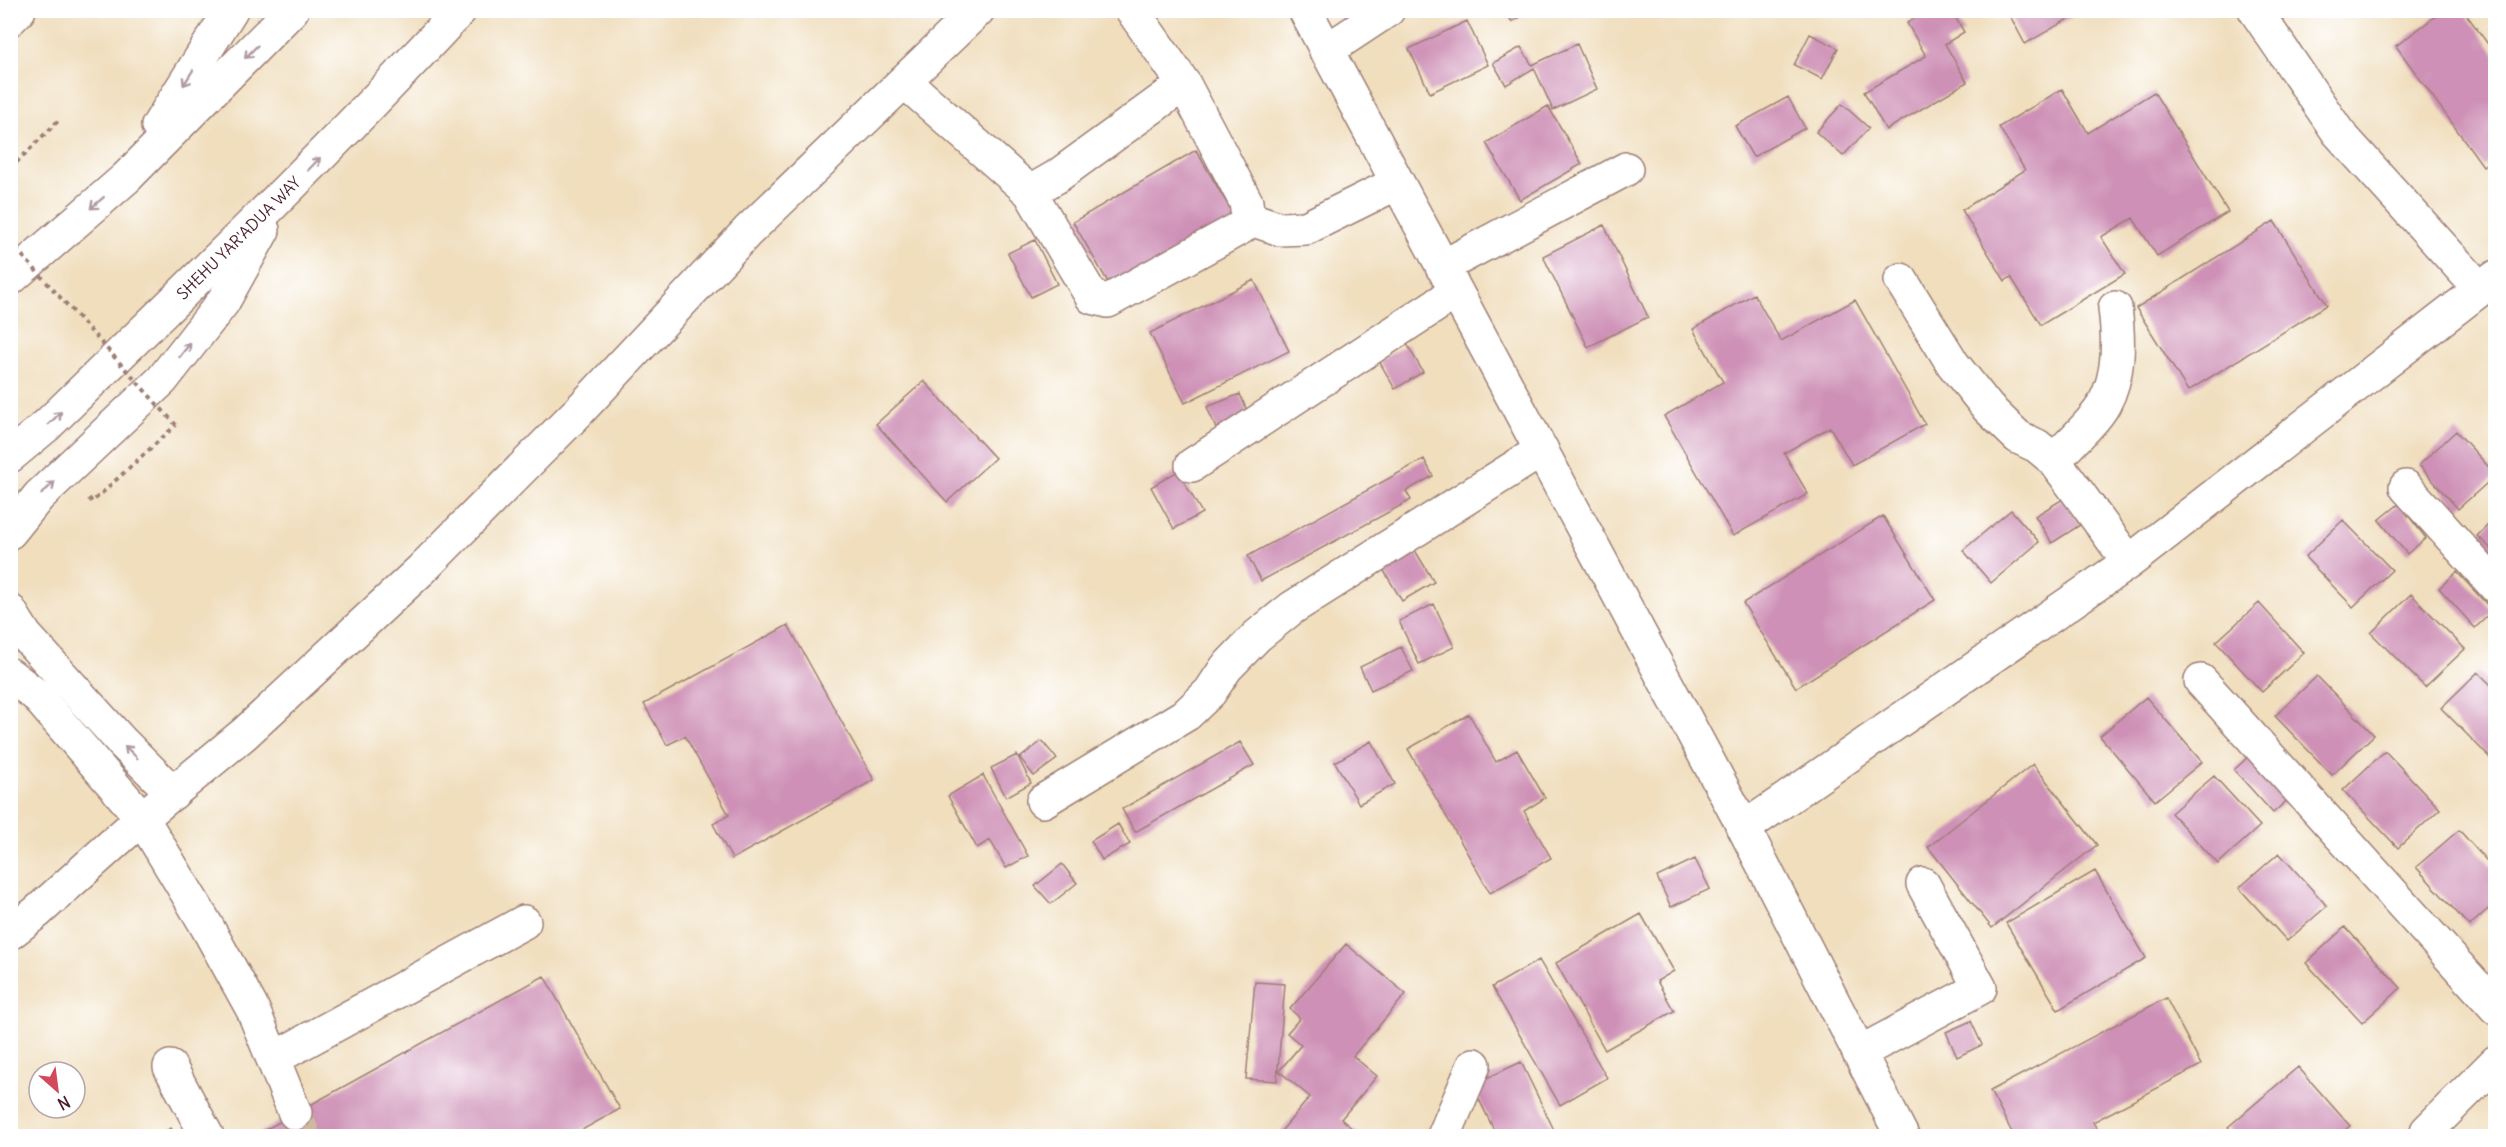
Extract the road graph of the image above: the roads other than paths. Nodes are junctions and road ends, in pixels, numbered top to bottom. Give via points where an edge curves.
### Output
1 (19, 10) edge
2 (231, 10) edge
3 (292, 10) edge
4 (460, 10) edge
5 (978, 10) edge
6 (1132, 10) edge
7 (1305, 10) edge
8 (1388, 10) edge
9 (2255, 10) edge
10 (10, 19) edge
11 (1326, 51) junction
12 (904, 81) junction
13 (1184, 84) junction
14 (1626, 170) dead end
15 (126, 178) junction
16 (1397, 183) junction
17 (1030, 192) junction
18 (282, 197) junction
19 (1248, 218) junction
20 (10, 279) edge
21 (1449, 280) junction
22 (1901, 280) dead end
23 (2488, 283) edge
24 (2115, 308) dead end
25 (1542, 450) junction
26 (10, 456) edge
27 (2054, 460) junction
28 (1192, 465) dead end
29 (2406, 487) dead end
30 (10, 532) edge
31 (2129, 562) junction
32 (2496, 587) edge
33 (10, 611) edge
34 (10, 675) edge
35 (2201, 681) dead end
36 (173, 793) junction
37 (1043, 801) dead end
38 (142, 818) junction
39 (1744, 828) junction
40 (1923, 884) dead end
41 (524, 922) dead end
42 (10, 933) edge
43 (2496, 1008) edge
44 (1859, 1053) junction
45 (273, 1059) junction
46 (2493, 1061) edge
47 (1474, 1065) dead end
48 (170, 1067) dead end
49 (295, 1113) tunnel mouth
50 (2427, 1131) dead end
51 (207, 1137) edge
52 (1444, 1137) edge
53 (1902, 1137) edge

1 - 10 main road
2 -> 15 main road
3 -> 15 main road
18 -> 4 main road, SHEHU YAR'ADUA WAY
5 - 12 main road
6 - 13 main road
7 - 11 main road
8 - 11 main road
9 - 23 main road via 2338,132
11 - 16 main road
12 - 17 main road
12 - 36 main road via 748,231 578,412 422,569 244,734
13 - 17 main road
13 - 19 main road via 1246,202
14 - 21 main road
15 -> 20 main road
16 - 19 main road via 1306,228 1280,229
16 - 21 main road
17 - 19 main road via 1092,297 1108,301 1242,227
26 -> 18 main road, SHEHU YAR'ADUA WAY via 46,426
30 -> 18 main road via 39,496 162,380 223,302
21 - 25 main road
21 - 28 main road
22 - 27 main road via 1953,364 1988,408 2018,437
23 - 31 main road
24 - 27 main road via 2119,338 2114,375 2103,405
25 - 37 main road via 1292,608 1257,636 1187,714
25 - 39 main road
27 - 31 main road
29 - 32 main road
31 - 39 main road
36 -> 33 main road via 25,635
34 - 38 main road via 36,695
35 - 43 main road
36 - 38 main road
38 - 42 main road
38 - 45 main road via 253,1010
39 - 44 main road
40 - 44 main road via 1980,988
41 - 45 main road
44 - 53 main road
45 - 49 main road
46 - 50 main road
47 - 52 main road
48 - 51 main road

